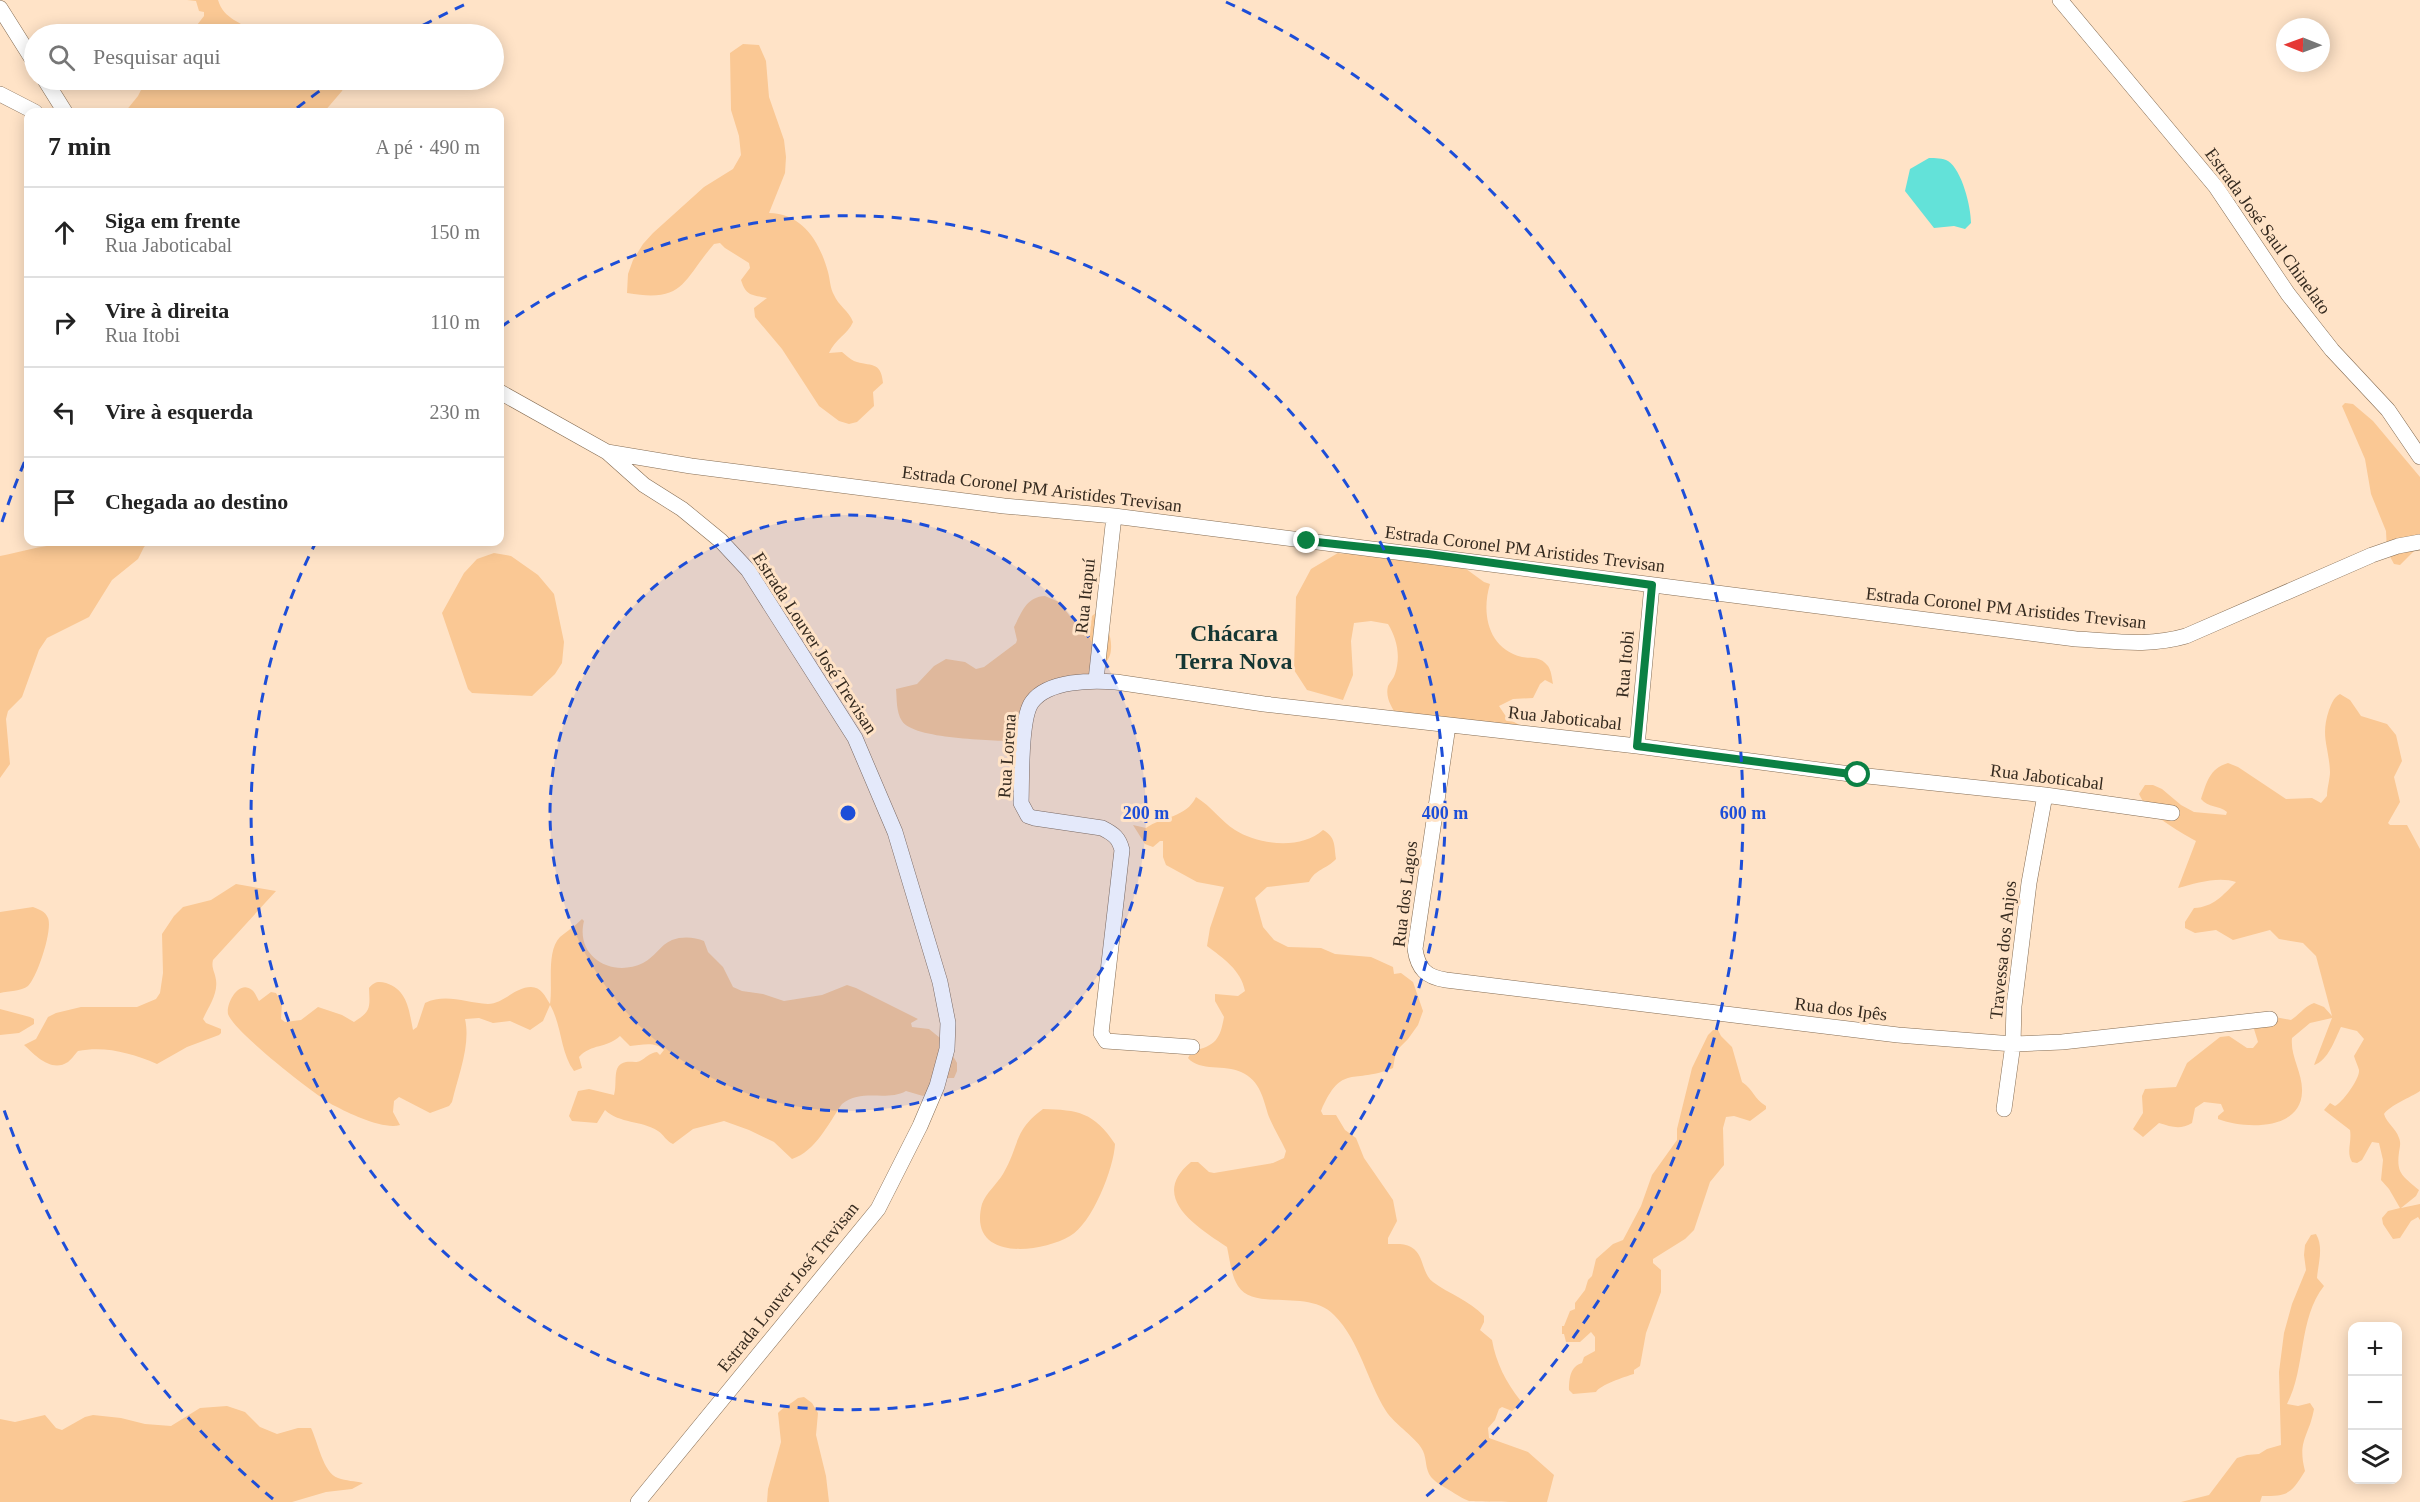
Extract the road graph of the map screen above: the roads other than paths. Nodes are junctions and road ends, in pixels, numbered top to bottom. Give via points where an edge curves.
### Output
1 (2060, 0) edge
2 (0, 8) edge
3 (24, 46) edge
4 (51, 90) edge
5 (0, 94) edge
6 (27, 108) edge
7 (62, 108) edge
8 (504, 394) edge
9 (607, 452) junction
10 (2420, 457) edge
11 (1114, 516) junction
12 (2420, 542) edge
13 (1652, 585) junction
14 (1096, 680) junction
15 (1448, 726) junction
16 (1637, 746) junction
17 (2045, 795) junction
18 (2172, 813) dead end
19 (1417, 961) joint
20 (2270, 1019) dead end
21 (2013, 1044) junction
22 (1192, 1047) dead end
23 (2004, 1109) dead end
24 (638, 1502) edge

1 - 10 street, Estrada José Saul Chinelato via 2216,187 2288,294 2388,411
2 - 3 street
4 - 7 street
5 - 6 street
8 - 9 street, Estrada Louver José Trevisan
9 - 11 street, Estrada Coronel PM Aristides Trevisan via 1004,506
9 - 24 street, Estrada Louver José Trevisan via 644,485 721,541 748,570 855,738 896,832 940,982 948,1023 947,1049 937,1086 878,1209
11 - 13 street, Estrada Coronel PM Aristides Trevisan
11 - 14 street, Rua Itapuí
12 - 13 street, Estrada Coronel PM Aristides Trevisan via 2372,555 2186,636 2148,644 2076,639
13 - 16 street, Rua Itobi
14 - 15 street, Rua Jaboticabal
14 - 22 street, Rua Lorena via 1055,688 1032,702 1024,736 1023,811 1034,818 1102,828 1120,841 1101,1033 1106,1041
15 - 16 street, Rua Jaboticabal
15 - 19 street, Rua dos Lagos via 1418,917
16 - 17 street, Rua Jaboticabal
17 - 18 street, Rua Jaboticabal
17 - 21 street, Travessa dos Anjos via 2021,942
19 - 21 street, Rua dos Ipês via 1428,976 1446,980 1898,1035
20 - 21 street, Rua dos Ipês
21 - 23 street, Travessa dos Anjos

